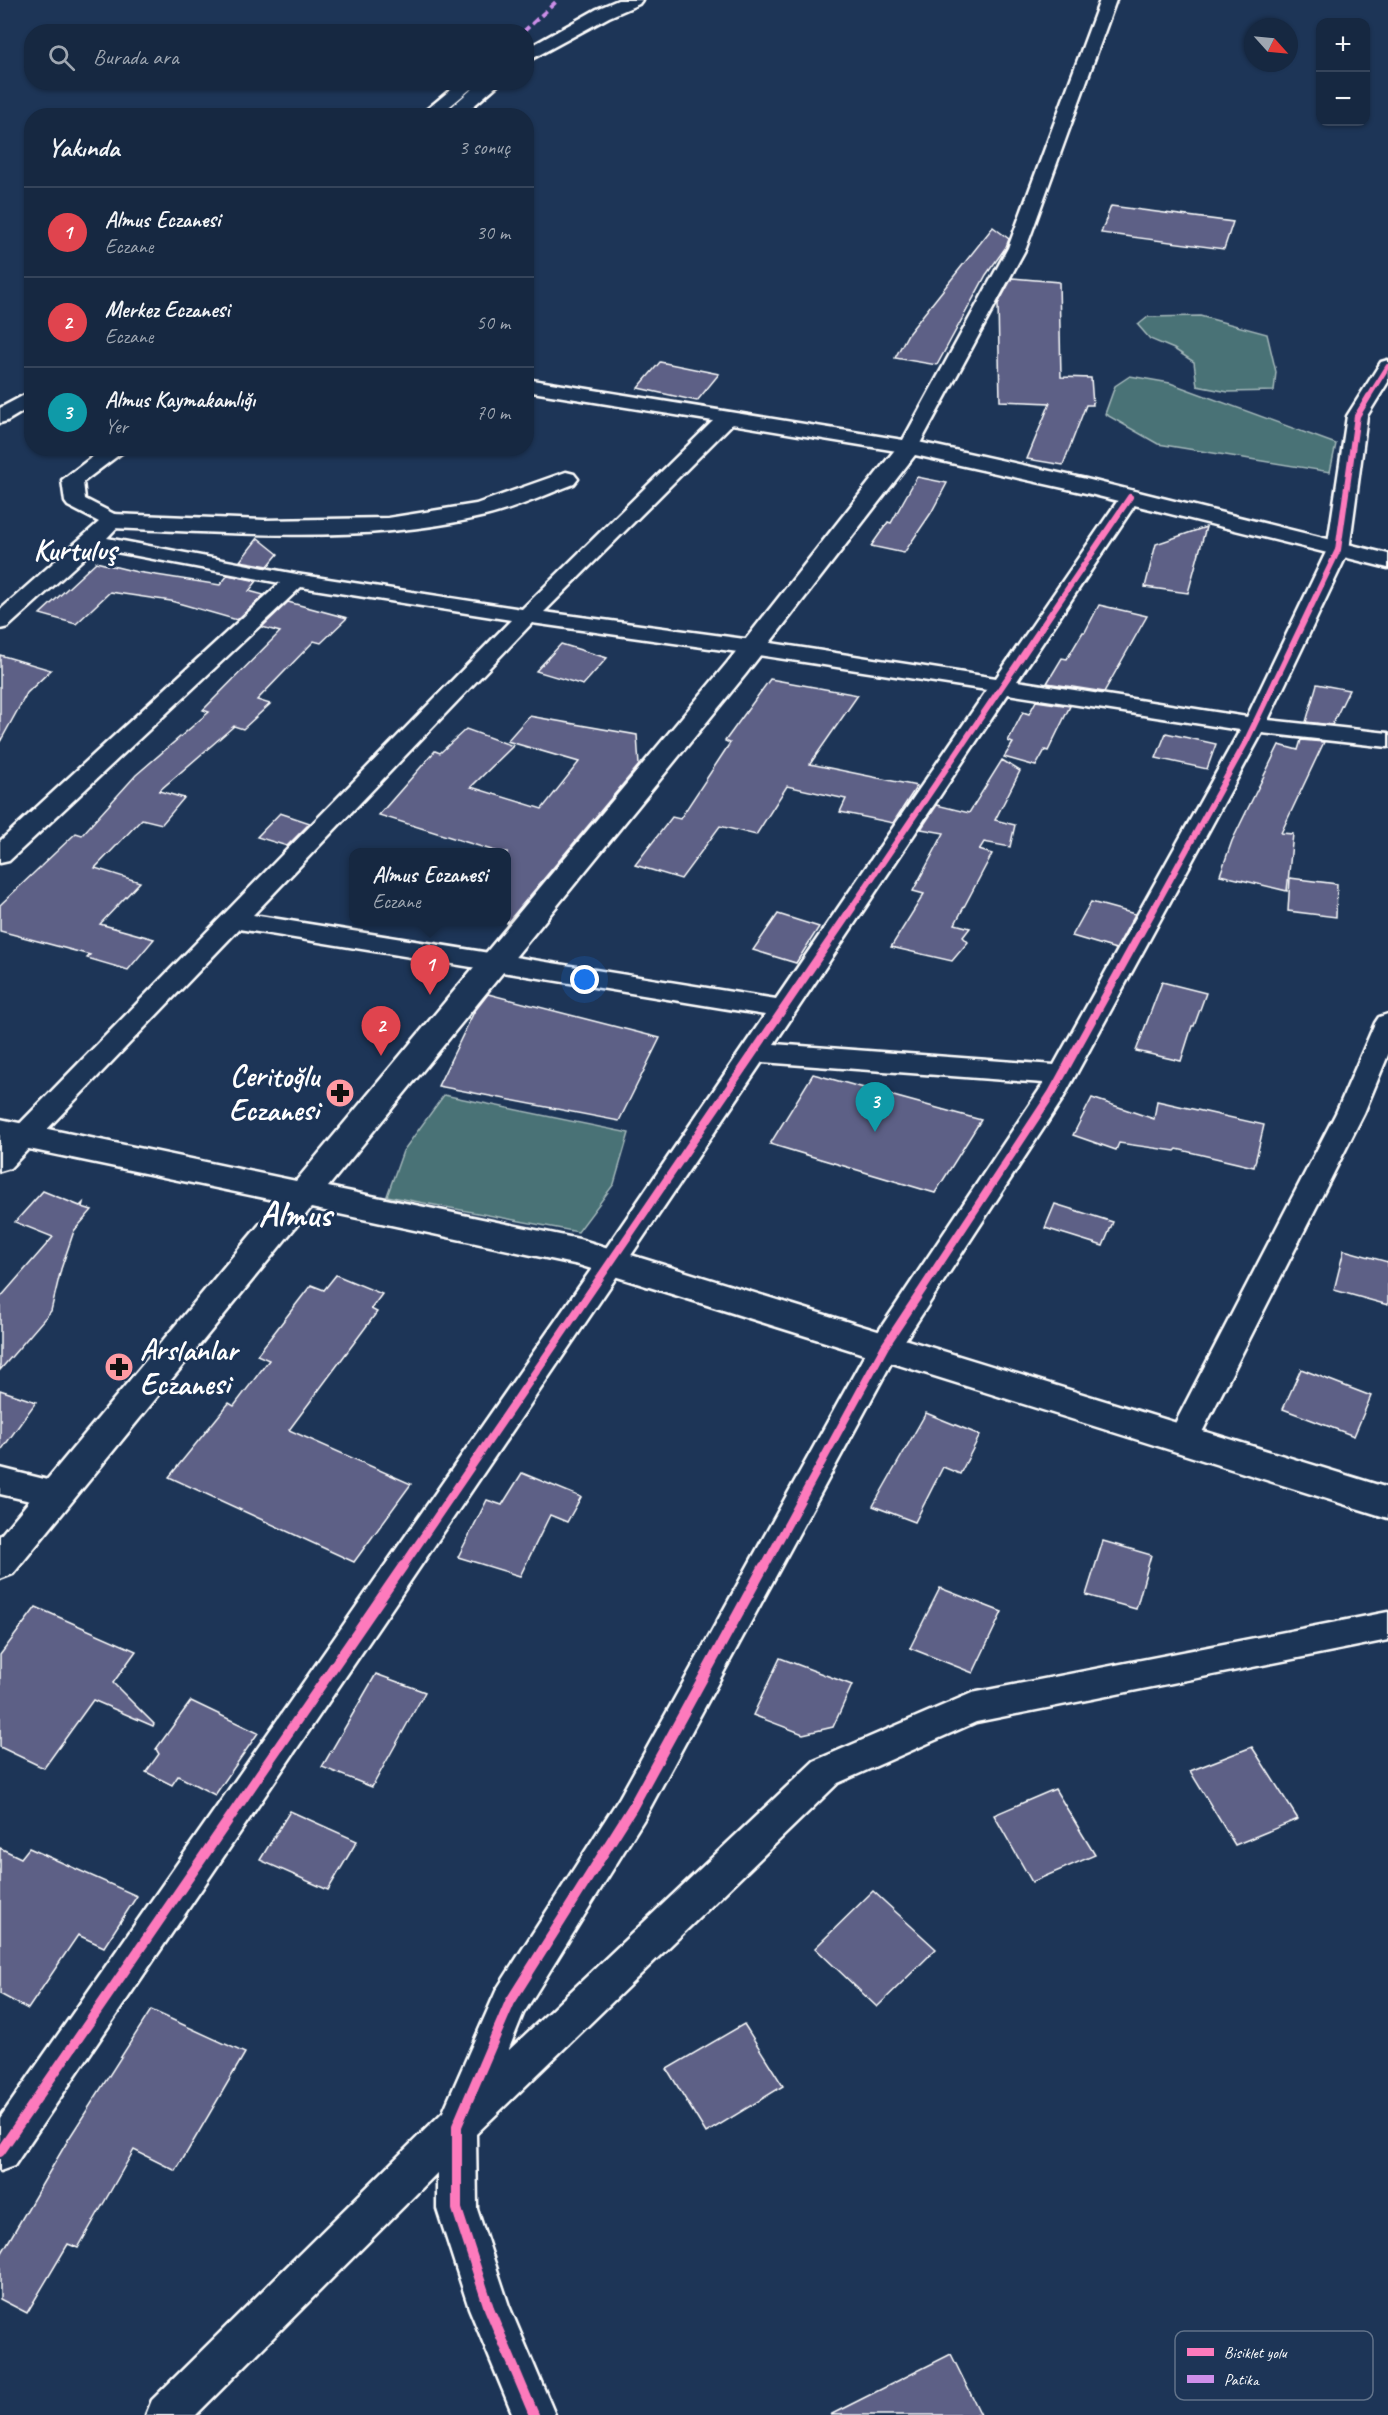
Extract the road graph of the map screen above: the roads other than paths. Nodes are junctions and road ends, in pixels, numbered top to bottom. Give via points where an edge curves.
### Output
1 (633, 0) edge
2 (1108, 0) edge
3 (534, 52) edge
4 (461, 90) edge
5 (482, 90) edge
6 (437, 108) edge
7 (460, 108) edge
8 (1388, 366) edge
9 (534, 386) edge
10 (24, 402) edge
11 (0, 417) edge
12 (728, 417) junction
13 (909, 447) junction
14 (106, 456) edge
15 (566, 479) dead end
16 (1130, 497) junction
17 (113, 521) junction
18 (91, 541) junction
19 (1338, 550) junction
20 (1388, 561) edge
21 (296, 580) junction
22 (528, 616) junction
23 (0, 622) edge
24 (752, 647) junction
25 (1002, 686) junction
26 (1254, 725) junction
27 (1388, 740) edge
28 (0, 855) edge
29 (232, 920) junction
30 (496, 960) junction
31 (783, 1009) junction
32 (1388, 1023) edge
33 (755, 1052) junction
34 (1062, 1075) junction
35 (12, 1133) edge
36 (0, 1161) edge
37 (303, 1195) junction
38 (612, 1262) junction
39 (885, 1346) junction
40 (1183, 1439) junction
41 (0, 1481) edge
42 (57, 1494) junction
43 (1388, 1503) edge
44 (0, 1563) edge
45 (1388, 1626) edge
46 (457, 2126) junction
47 (0, 2152) edge
48 (167, 2415) edge
49 (534, 2415) edge

1 - 3 street
2 - 13 street via 1017,248
4 - 6 street
5 - 7 street
8 - 19 street via 1357,416
9 - 12 street
10 - 11 street
12 - 13 street
12 - 22 street
13 - 16 street
13 - 24 street
14 - 17 street via 72,480 75,502
15 - 17 street via 481,510 388,525 264,527
16 - 19 street
16 - 25 street
17 - 18 street
18 - 21 street
18 - 23 street
19 - 20 street
19 - 26 street
21 - 22 street
21 - 28 street
22 - 24 street
22 - 29 street
24 - 25 street
24 - 30 street
25 - 26 street
25 - 31 street
26 - 27 street
26 - 34 street
29 - 30 street
29 - 35 street
30 - 31 street
30 - 37 street
31 - 33 street
32 - 40 street via 1350,1113
33 - 34 street
33 - 38 street
34 - 39 street
35 - 36 street
35 - 37 street
37 - 38 street
37 - 42 street
38 - 39 street
38 - 47 street
39 - 40 street
39 - 46 street via 632,1808 510,2002
40 - 43 street
41 - 42 street
42 - 44 street
45 - 46 street via 972,1708 826,1772
46 - 48 street
46 - 49 street via 457,2209 489,2308

